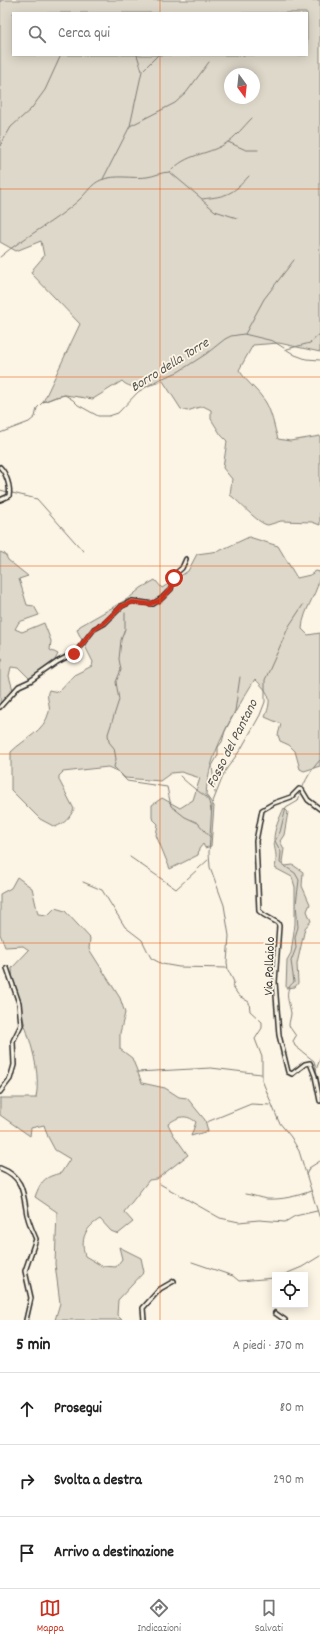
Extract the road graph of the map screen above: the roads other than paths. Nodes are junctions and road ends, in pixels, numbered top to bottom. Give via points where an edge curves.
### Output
1 (0, 467) edge
2 (0, 500) edge
3 (186, 559) dead end
4 (0, 707) edge
5 (320, 809) edge
6 (7, 968) dead end
7 (0, 1092) edge
8 (320, 1101) edge
9 (0, 1168) edge
10 (174, 1281) dead end
11 (275, 1313) dead end
12 (26, 1320) edge
13 (144, 1320) edge
14 (285, 1320) edge

1 - 2 street via 5,473 10,492 9,496
3 - 4 street via 182,568 174,575 171,589 162,598 153,604 132,602 122,606 94,629 76,652 19,686
5 - 8 street, Via Pollaiolo via 308,800 301,789 291,797 264,807 256,841 258,908 279,926 275,982 281,1045 290,1074 305,1064 311,1065
6 - 7 street via 19,1003 21,1025 13,1042 14,1065 10,1079
9 - 12 street via 12,1173 18,1180 26,1199 26,1210 36,1239 25,1271 30,1298
10 - 13 street via 160,1289 143,1308
11 - 14 street

